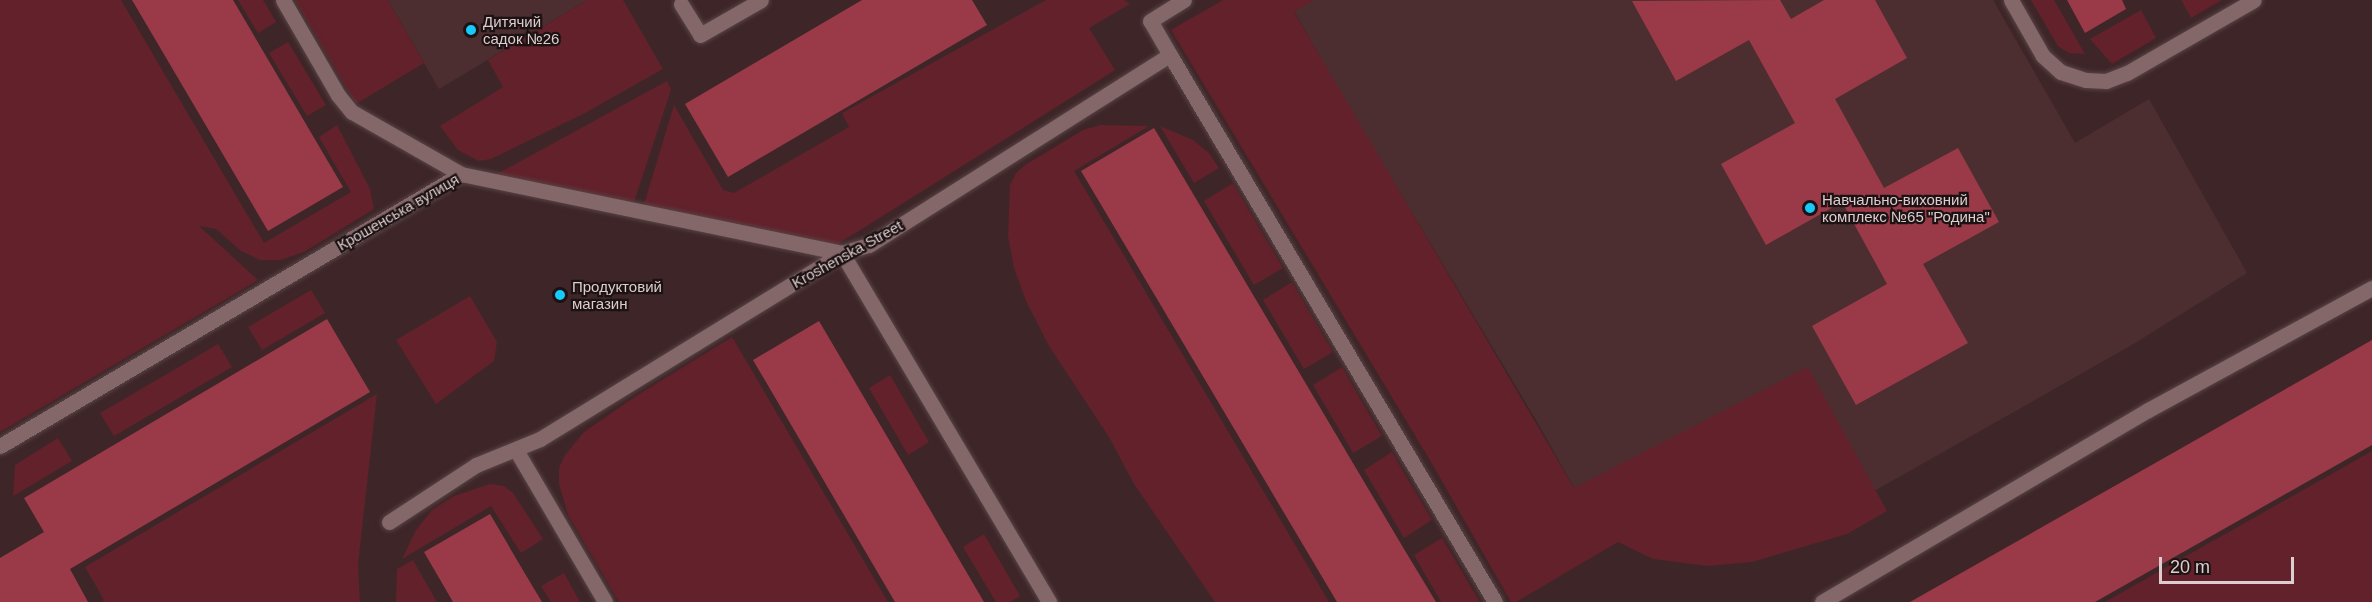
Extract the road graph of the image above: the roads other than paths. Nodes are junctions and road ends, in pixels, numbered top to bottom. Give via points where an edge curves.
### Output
1 (283, 0) edge
2 (761, 0) edge
3 (1184, 0) edge
4 (2011, 0) edge
5 (2254, 0) edge
6 (681, 4) dead end
7 (1170, 55) junction
8 (461, 174) junction
9 (842, 253) junction
10 (2372, 288) edge
11 (0, 447) edge
12 (516, 450) junction
13 (389, 522) dead end
14 (605, 602) edge
15 (1048, 602) edge
16 (1495, 602) edge
17 (1822, 602) edge

1 - 8 street via 338,95 352,112
2 - 6 street via 700,35
3 - 7 street via 1150,21
4 - 5 street via 2043,56 2061,72 2106,81 2127,73
7 - 9 street, Kroshenska Street via 869,245
7 - 16 street
8 - 9 street, Крошенська вулиця
8 - 11 street, Крошенська вулиця
9 - 12 street, Kroshenska Street via 550,433
9 - 15 street
10 - 17 street via 2148,410
12 - 13 street, Kroshenska Street via 476,465
12 - 14 street

